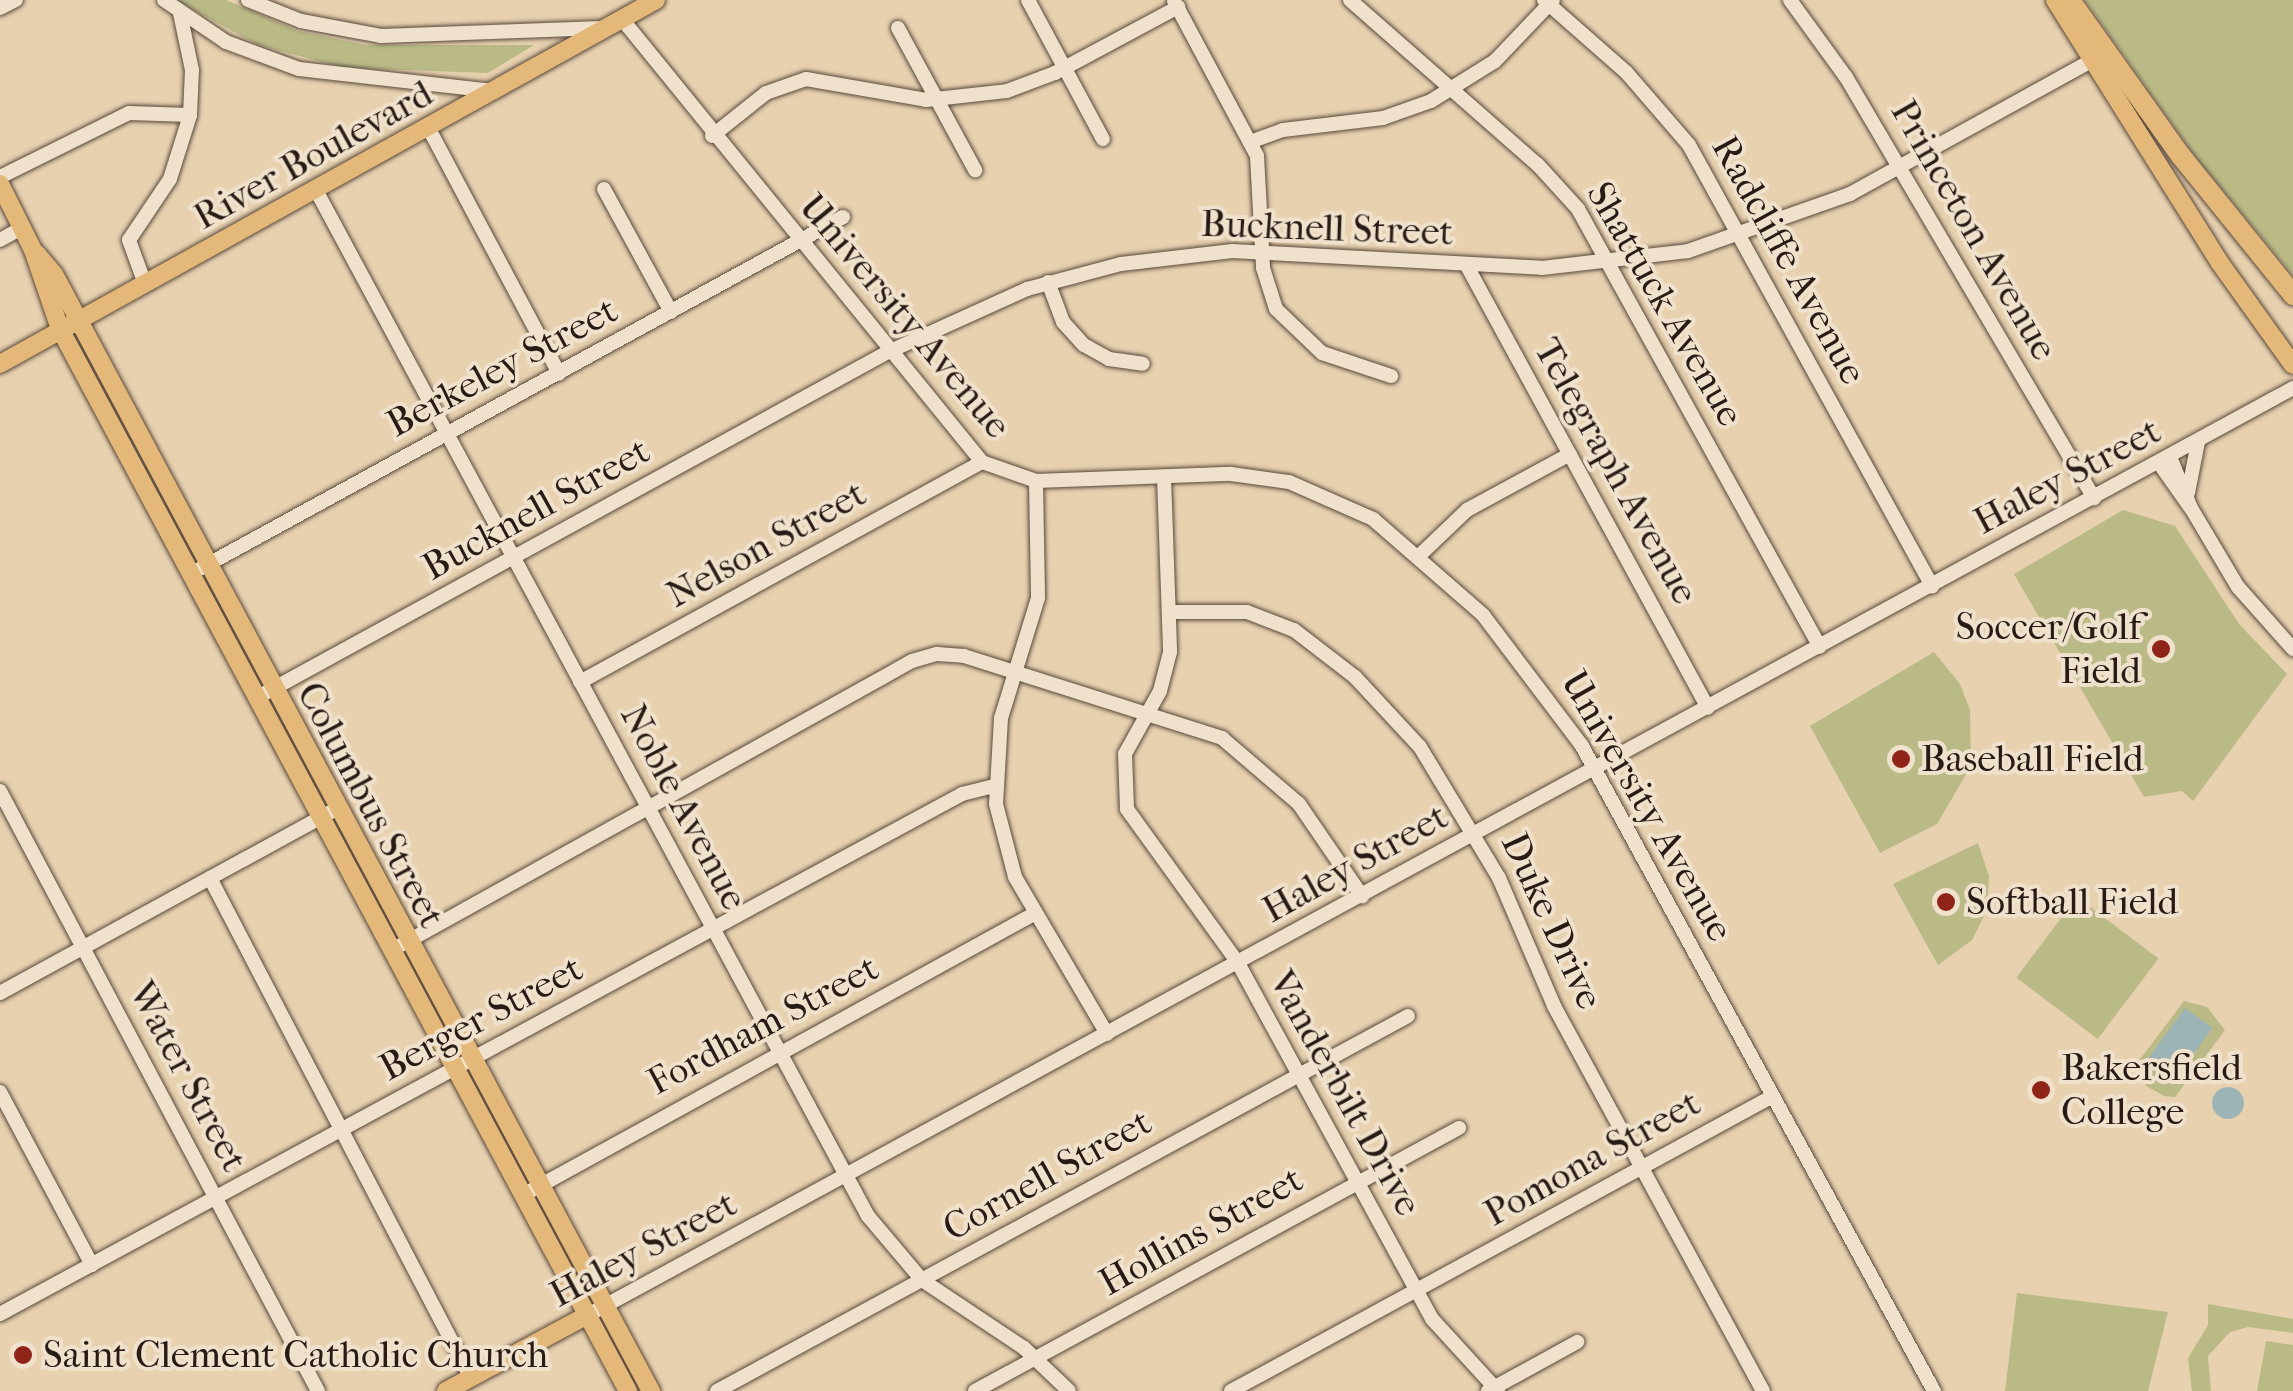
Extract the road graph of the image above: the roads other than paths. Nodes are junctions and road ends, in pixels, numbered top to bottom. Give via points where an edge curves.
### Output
1 (16, 0) edge
2 (164, 0) edge
3 (248, 0) edge
4 (656, 0) edge
5 (1028, 0) edge
6 (1350, 0) edge
7 (1790, 0) edge
8 (2056, 0) edge
9 (2070, 0) edge
10 (1549, 2) edge
11 (1176, 4) edge
12 (0, 8) edge
13 (180, 13) junction
14 (614, 24) junction
15 (898, 28) dead end
16 (2093, 60) junction
17 (1065, 68) junction
18 (1452, 90) junction
19 (493, 91) junction
20 (938, 100) junction
21 (190, 115) junction
22 (428, 129) junction
23 (712, 136) junction
24 (1103, 139) dead end
25 (1250, 142) junction
26 (1900, 168) junction
27 (975, 170) dead end
28 (0, 180) edge
29 (604, 188) dead end
30 (316, 192) junction
31 (843, 218) dead end
32 (23, 227) junction
33 (1742, 236) junction
34 (0, 240) edge
35 (798, 242) junction
36 (1262, 251) junction
37 (1611, 264) junction
38 (1467, 266) junction
39 (1048, 282) junction
40 (145, 284) junction
41 (2293, 295) edge
42 (671, 312) junction
43 (68, 324) junction
44 (888, 352) junction
45 (0, 364) edge
46 (1143, 364) dead end
47 (2293, 364) edge
48 (559, 374) junction
49 (1391, 376) dead end
50 (2293, 388) edge
51 (446, 434) junction
52 (2198, 442) junction
53 (1570, 454) junction
54 (2164, 460) junction
55 (982, 462) junction
56 (1164, 477) junction
57 (1036, 481) junction
58 (2094, 498) junction
59 (2189, 501) junction
60 (1420, 554) junction
61 (514, 559) junction
62 (199, 570) junction
63 (1932, 586) junction
64 (1168, 612) junction
65 (1820, 647) junction
66 (2293, 649) edge
67 (1017, 672) junction
68 (580, 682) junction
69 (265, 693) junction
70 (1708, 708) junction
71 (1146, 712) junction
72 (1595, 770) junction
73 (994, 786) junction
74 (0, 791) edge
75 (647, 806) junction
76 (329, 813) junction
77 (1476, 834) junction
78 (210, 878) junction
79 (1362, 896) junction
80 (1034, 914) junction
81 (713, 929) junction
82 (398, 944) junction
83 (83, 948) junction
84 (1238, 963) junction
85 (0, 993) edge
86 (1408, 1016) dead end
87 (1107, 1034) junction
88 (780, 1053) junction
89 (463, 1064) junction
90 (1299, 1076) junction
91 (0, 1092) edge
92 (1773, 1096) junction
93 (1459, 1128) dead end
94 (339, 1132) junction
95 (1641, 1168) junction
96 (846, 1176) junction
97 (1358, 1183) junction
98 (530, 1189) junction
99 (216, 1198) junction
100 (92, 1265) junction
101 (922, 1280) junction
102 (1416, 1290) junction
103 (596, 1311) junction
104 (0, 1314) edge
105 (1577, 1342) dead end
106 (1036, 1358) junction
107 (471, 1378) junction
108 (1493, 1390) edge
109 (318, 1391) edge
110 (446, 1391) edge
111 (628, 1391) edge
112 (651, 1391) edge
113 (717, 1391) edge
114 (974, 1391) edge
115 (1068, 1391) edge
116 (1231, 1391) edge
117 (1763, 1391) edge
118 (1934, 1391) edge

1 - 12 street
2 - 13 street
3 - 14 street via 301,20 381,36
4 - 14 main road, River Boulevard
5 - 17 street
6 - 18 street, Shattuck Avenue
7 - 26 street, Princeton Avenue
8 - 16 main road
9 - 41 highway via 2181,156
10 - 18 street via 1495,61
10 - 33 street, Radcliffe Avenue via 1670,120
11 - 17 street
11 - 25 street
13 - 19 street via 237,47 299,69
13 - 21 street via 192,70
14 - 19 main road, River Boulevard
14 - 23 street, University Avenue
15 - 20 street
16 - 26 street, Bucknell Street
16 - 47 main road via 2220,263
17 - 20 street via 1007,91
17 - 24 street
18 - 25 street via 1383,118 1283,130
18 - 37 street, Shattuck Avenue via 1559,186
19 - 22 main road, River Boulevard
20 - 23 street via 806,78 766,93
20 - 27 street
21 - 28 street via 129,112
21 - 40 street via 170,179 129,240
22 - 30 main road, River Boulevard
22 - 48 street
23 - 35 street, University Avenue
25 - 36 street via 1262,172
26 - 33 street, Bucknell Street
26 - 58 street, Princeton Avenue
28 - 32 main road, Columbus Street
29 - 42 street
30 - 40 main road, River Boulevard
30 - 51 street, Noble Avenue
31 - 35 street, Berkeley Street
32 - 34 street
32 - 43 main road, Columbus Street
33 - 37 street, Bucknell Street
33 - 63 street, Radcliffe Avenue
35 - 42 street, Berkeley Street
35 - 44 street, University Avenue
36 - 38 street, Bucknell Street
36 - 39 street, Bucknell Street via 1158,258
36 - 49 street via 1269,295 1296,335 1322,353
37 - 38 street, Bucknell Street
37 - 65 street, Shattuck Avenue
38 - 53 street, Telegraph Avenue
39 - 44 street, Bucknell Street
39 - 46 street via 1063,322 1084,345 1109,359
40 - 43 main road, River Boulevard
42 - 48 street, Berkeley Street
43 - 45 main road, River Boulevard
43 - 62 main road, Columbus Street
44 - 55 street, University Avenue
44 - 61 street, Bucknell Street
48 - 51 street, Berkeley Street
50 - 52 street, Haley Street
51 - 61 street, Noble Avenue
51 - 62 street, Berkeley Street
52 - 54 street, Haley Street
52 - 59 street
53 - 60 street via 1466,510
53 - 70 street, Telegraph Avenue
54 - 58 street, Haley Street
54 - 59 street
55 - 57 street, University Avenue
55 - 68 street, Nelson Street
56 - 57 street, University Avenue
56 - 60 street, University Avenue via 1230,474 1288,482 1341,501
56 - 64 street, Vanderbilt Drive
57 - 67 street via 1038,598
58 - 63 street, Haley Street
59 - 66 street via 2238,587
60 - 72 street, University Avenue via 1526,664
61 - 68 street, Noble Avenue
61 - 69 street, Bucknell Street
62 - 69 main road, Columbus Street
63 - 65 street, Haley Street
64 - 71 street, Vanderbilt Drive via 1168,664
64 - 77 street, Duke Drive via 1247,612 1310,641 1402,724
65 - 70 street, Haley Street
67 - 71 street
67 - 73 street via 1001,718
67 - 75 street via 964,656 923,657
68 - 75 street, Noble Avenue
69 - 76 main road, Columbus Street
70 - 72 street, Haley Street
71 - 79 street via 1210,732 1257,764 1318,827
71 - 84 street, Vanderbilt Drive via 1125,754 1127,809
72 - 77 street, Haley Street
72 - 92 street, University Avenue
73 - 80 street via 1007,856
73 - 81 street, Berger Street via 962,794
74 - 83 street, Water Street
75 - 81 street, Noble Avenue
75 - 82 street
76 - 78 street
76 - 82 main road, Columbus Street
77 - 79 street, Haley Street
77 - 95 street, Duke Drive via 1554,1006
78 - 83 street
78 - 94 street
79 - 84 street, Haley Street
80 - 87 street
80 - 88 street, Fordham Street
81 - 88 street, Noble Avenue
81 - 89 street, Berger Street
82 - 89 main road, Columbus Street
83 - 85 street
83 - 99 street, Water Street
84 - 87 street, Haley Street
84 - 90 street, Vanderbilt Drive
86 - 90 street, Cornell Street
87 - 96 street, Haley Street
88 - 96 street, Noble Avenue
88 - 98 street, Fordham Street
89 - 94 street, Berger Street
89 - 98 main road, Columbus Street
90 - 97 street, Vanderbilt Drive
90 - 101 street, Cornell Street
91 - 100 street
92 - 95 street, Pomona Street
92 - 118 street, University Avenue
93 - 97 street, Hollins Street
94 - 99 street, Berger Street
94 - 107 street
95 - 102 street, Pomona Street
95 - 117 street, Duke Drive
96 - 101 street, Noble Avenue via 882,1236
96 - 103 street, Haley Street
97 - 102 street, Vanderbilt Drive
97 - 106 street, Hollins Street
98 - 103 main road, Columbus Street
99 - 100 street, Berger Street
99 - 109 street, Water Street
100 - 104 street, Berger Street
101 - 106 street, Noble Avenue
101 - 113 street, Cornell Street
102 - 108 street, Vanderbilt Drive via 1446,1340
102 - 116 street, Pomona Street
103 - 107 main road, Haley Street
103 - 111 main road, Columbus Street
103 - 112 main road, Columbus Street
105 - 108 street
106 - 114 street, Hollins Street
106 - 115 street, Noble Avenue
107 - 110 main road, Haley Street

